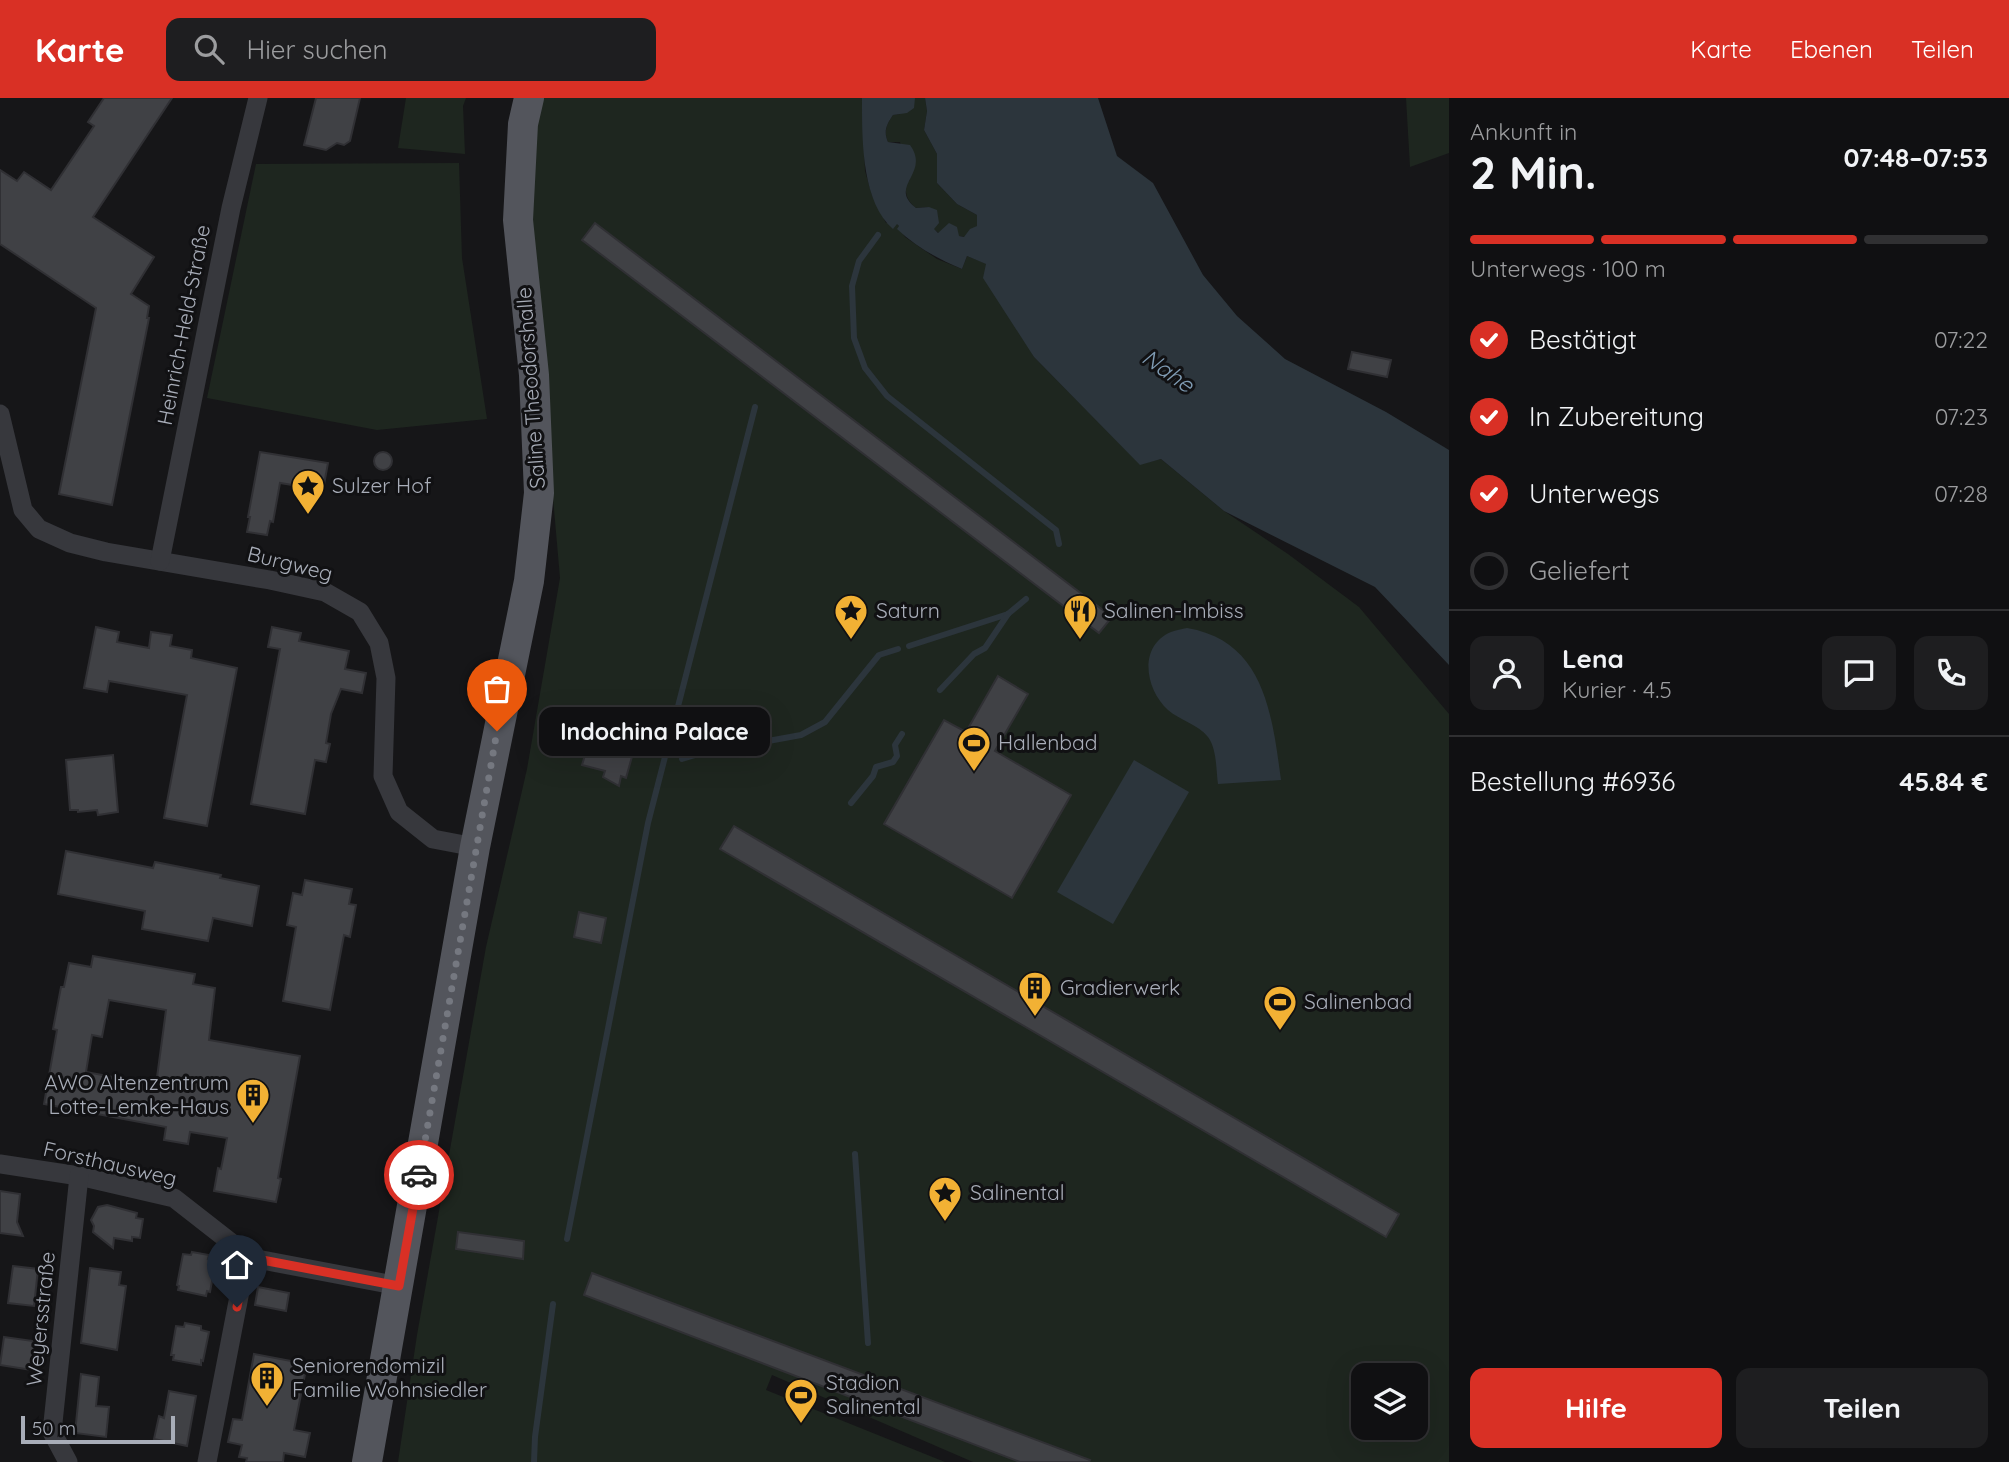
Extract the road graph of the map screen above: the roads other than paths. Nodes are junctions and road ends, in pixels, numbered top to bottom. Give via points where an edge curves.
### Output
1 (258, 98) edge
2 (529, 98) edge
3 (0, 414) edge
4 (160, 561) junction
5 (475, 847) junction
6 (0, 1164) edge
7 (79, 1176) junction
8 (247, 1255) junction
9 (399, 1286) junction
10 (68, 1462) edge
11 (207, 1462) edge
12 (367, 1462) edge

1 - 4 street, Heinrich-Held-Straße via 231,208
2 - 5 main road, Saline Theodorshalle via 523,124 518,220 534,375 539,494 529,581
3 - 4 street, Burgweg via 23,510 39,529 70,543
4 - 5 street, Burgweg via 325,592 360,612 379,643 386,678 383,776 399,812 433,839
5 - 9 main road, Saline Theodorshalle
6 - 7 street, Forsthausweg
7 - 8 street, Forsthausweg via 174,1198
7 - 10 street, Weyersstraße via 52,1432
8 - 9 street, Forsthausweg
8 - 11 street
9 - 12 main road, Saline Theodorshalle

